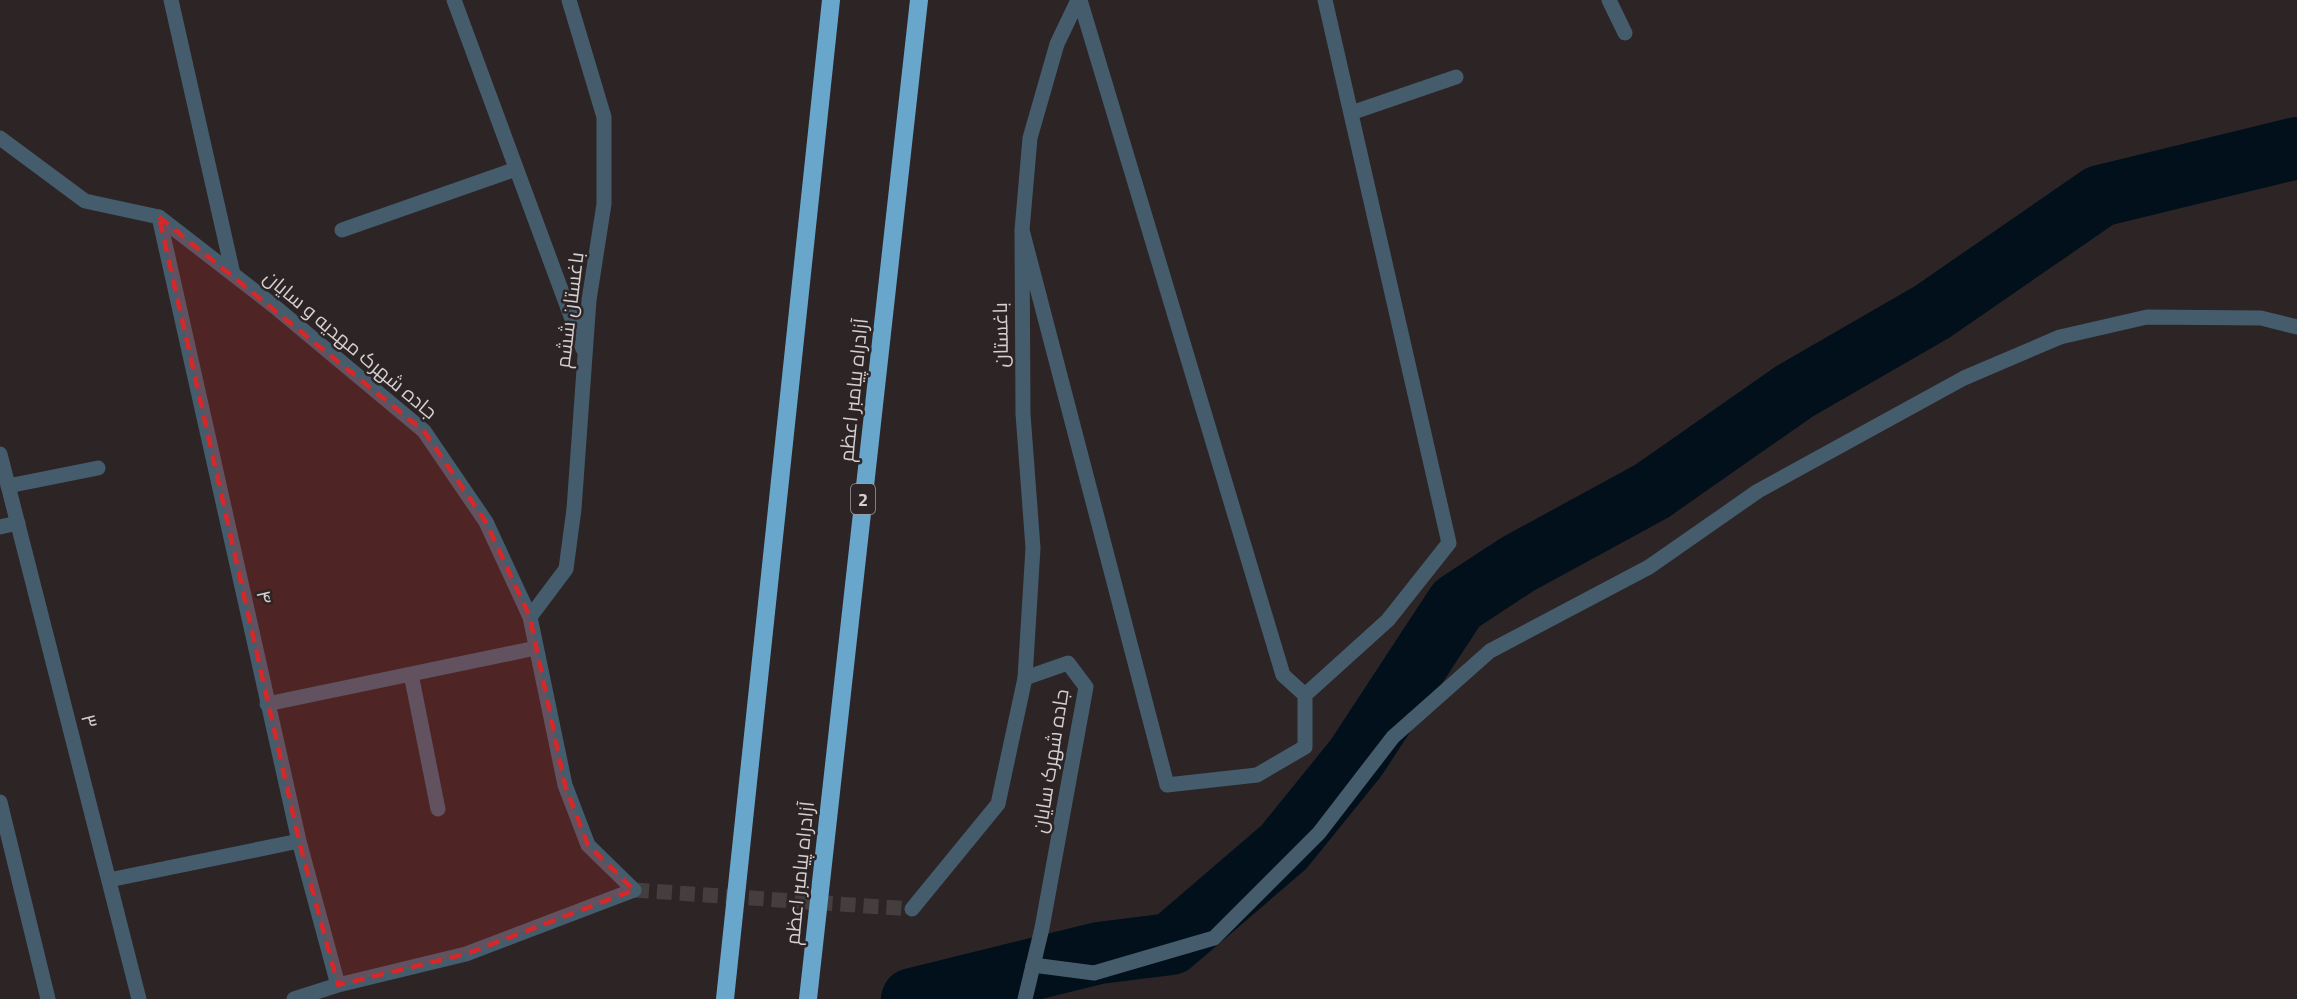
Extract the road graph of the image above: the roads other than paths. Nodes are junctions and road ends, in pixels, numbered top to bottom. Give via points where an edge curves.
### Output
1 (171, 0) edge
2 (454, 0) edge
3 (569, 0) edge
4 (831, 0) edge
5 (919, 0) edge
6 (1079, 0) edge
7 (1325, 0) edge
8 (1609, 0) edge
9 (1624, 33) dead end
10 (1456, 77) dead end
11 (1351, 113) junction
12 (0, 138) edge
13 (516, 169) junction
14 (159, 217) junction
15 (342, 230) dead end
16 (1022, 230) junction
17 (233, 274) junction
18 (2297, 327) edge
19 (584, 353) junction
20 (0, 454) edge
21 (98, 468) dead end
22 (8, 486) junction
23 (18, 523) junction
24 (0, 527) edge
25 (530, 617) junction
26 (536, 648) junction
27 (411, 674) junction
28 (1025, 678) junction
29 (1305, 695) junction
30 (267, 704) junction
31 (0, 802) edge
32 (438, 809) dead end
33 (299, 841) junction
34 (109, 880) junction
35 (912, 909) dead end
36 (1033, 965) junction
37 (339, 985) junction
38 (48, 999) edge
39 (139, 999) edge
40 (294, 999) edge
41 (725, 999) edge
42 (808, 999) edge
43 (1025, 999) edge

1 - 17 street
2 - 13 street
3 - 19 street, باغستان ششم via 604,117 604,204
4 - 41 highway
5 - 42 highway, آزادراه پیامبر اعظم / 2
6 - 16 street, باغستان via 1057,44 1030,138
6 - 29 street via 1283,675
7 - 11 street
8 - 9 street
10 - 11 street
11 - 29 street via 1449,543 1388,620
12 - 14 street, جاده شهرک مهدیه و سایان via 85,201
13 - 15 street
13 - 19 street
14 - 17 street, جاده شهرک مهدیه و سایان
14 - 30 street, ۴
16 - 28 street, باغستان via 1023,414 1033,548
16 - 29 street via 1167,785 1257,775 1305,747
17 - 25 street, جاده شهرک مهدیه و سایان via 424,431 486,522
18 - 36 street via 2261,318 2147,316 2060,337 1964,378 1758,491 1649,567 1490,651 1393,737 1319,833 1214,938 1094,973
19 - 25 street, باغستان ششم via 566,569
20 - 22 street, ۳
21 - 22 street
22 - 23 street, ۳
23 - 24 street
23 - 34 street, ۳
25 - 26 street, جاده شهرک مهدیه و سایان
26 - 27 street
26 - 37 street, جاده شهرک مهدیه و سایان via 565,785 588,844 634,890 466,954
27 - 30 street
27 - 32 street
28 - 35 street, جاده شهرک سایان via 998,804
28 - 36 street, جاده شهرک سایان via 1068,663 1086,687
30 - 33 street, ۴
31 - 38 street
33 - 34 street
33 - 37 street, ۴
34 - 39 street, ۳
36 - 43 street
37 - 40 street

